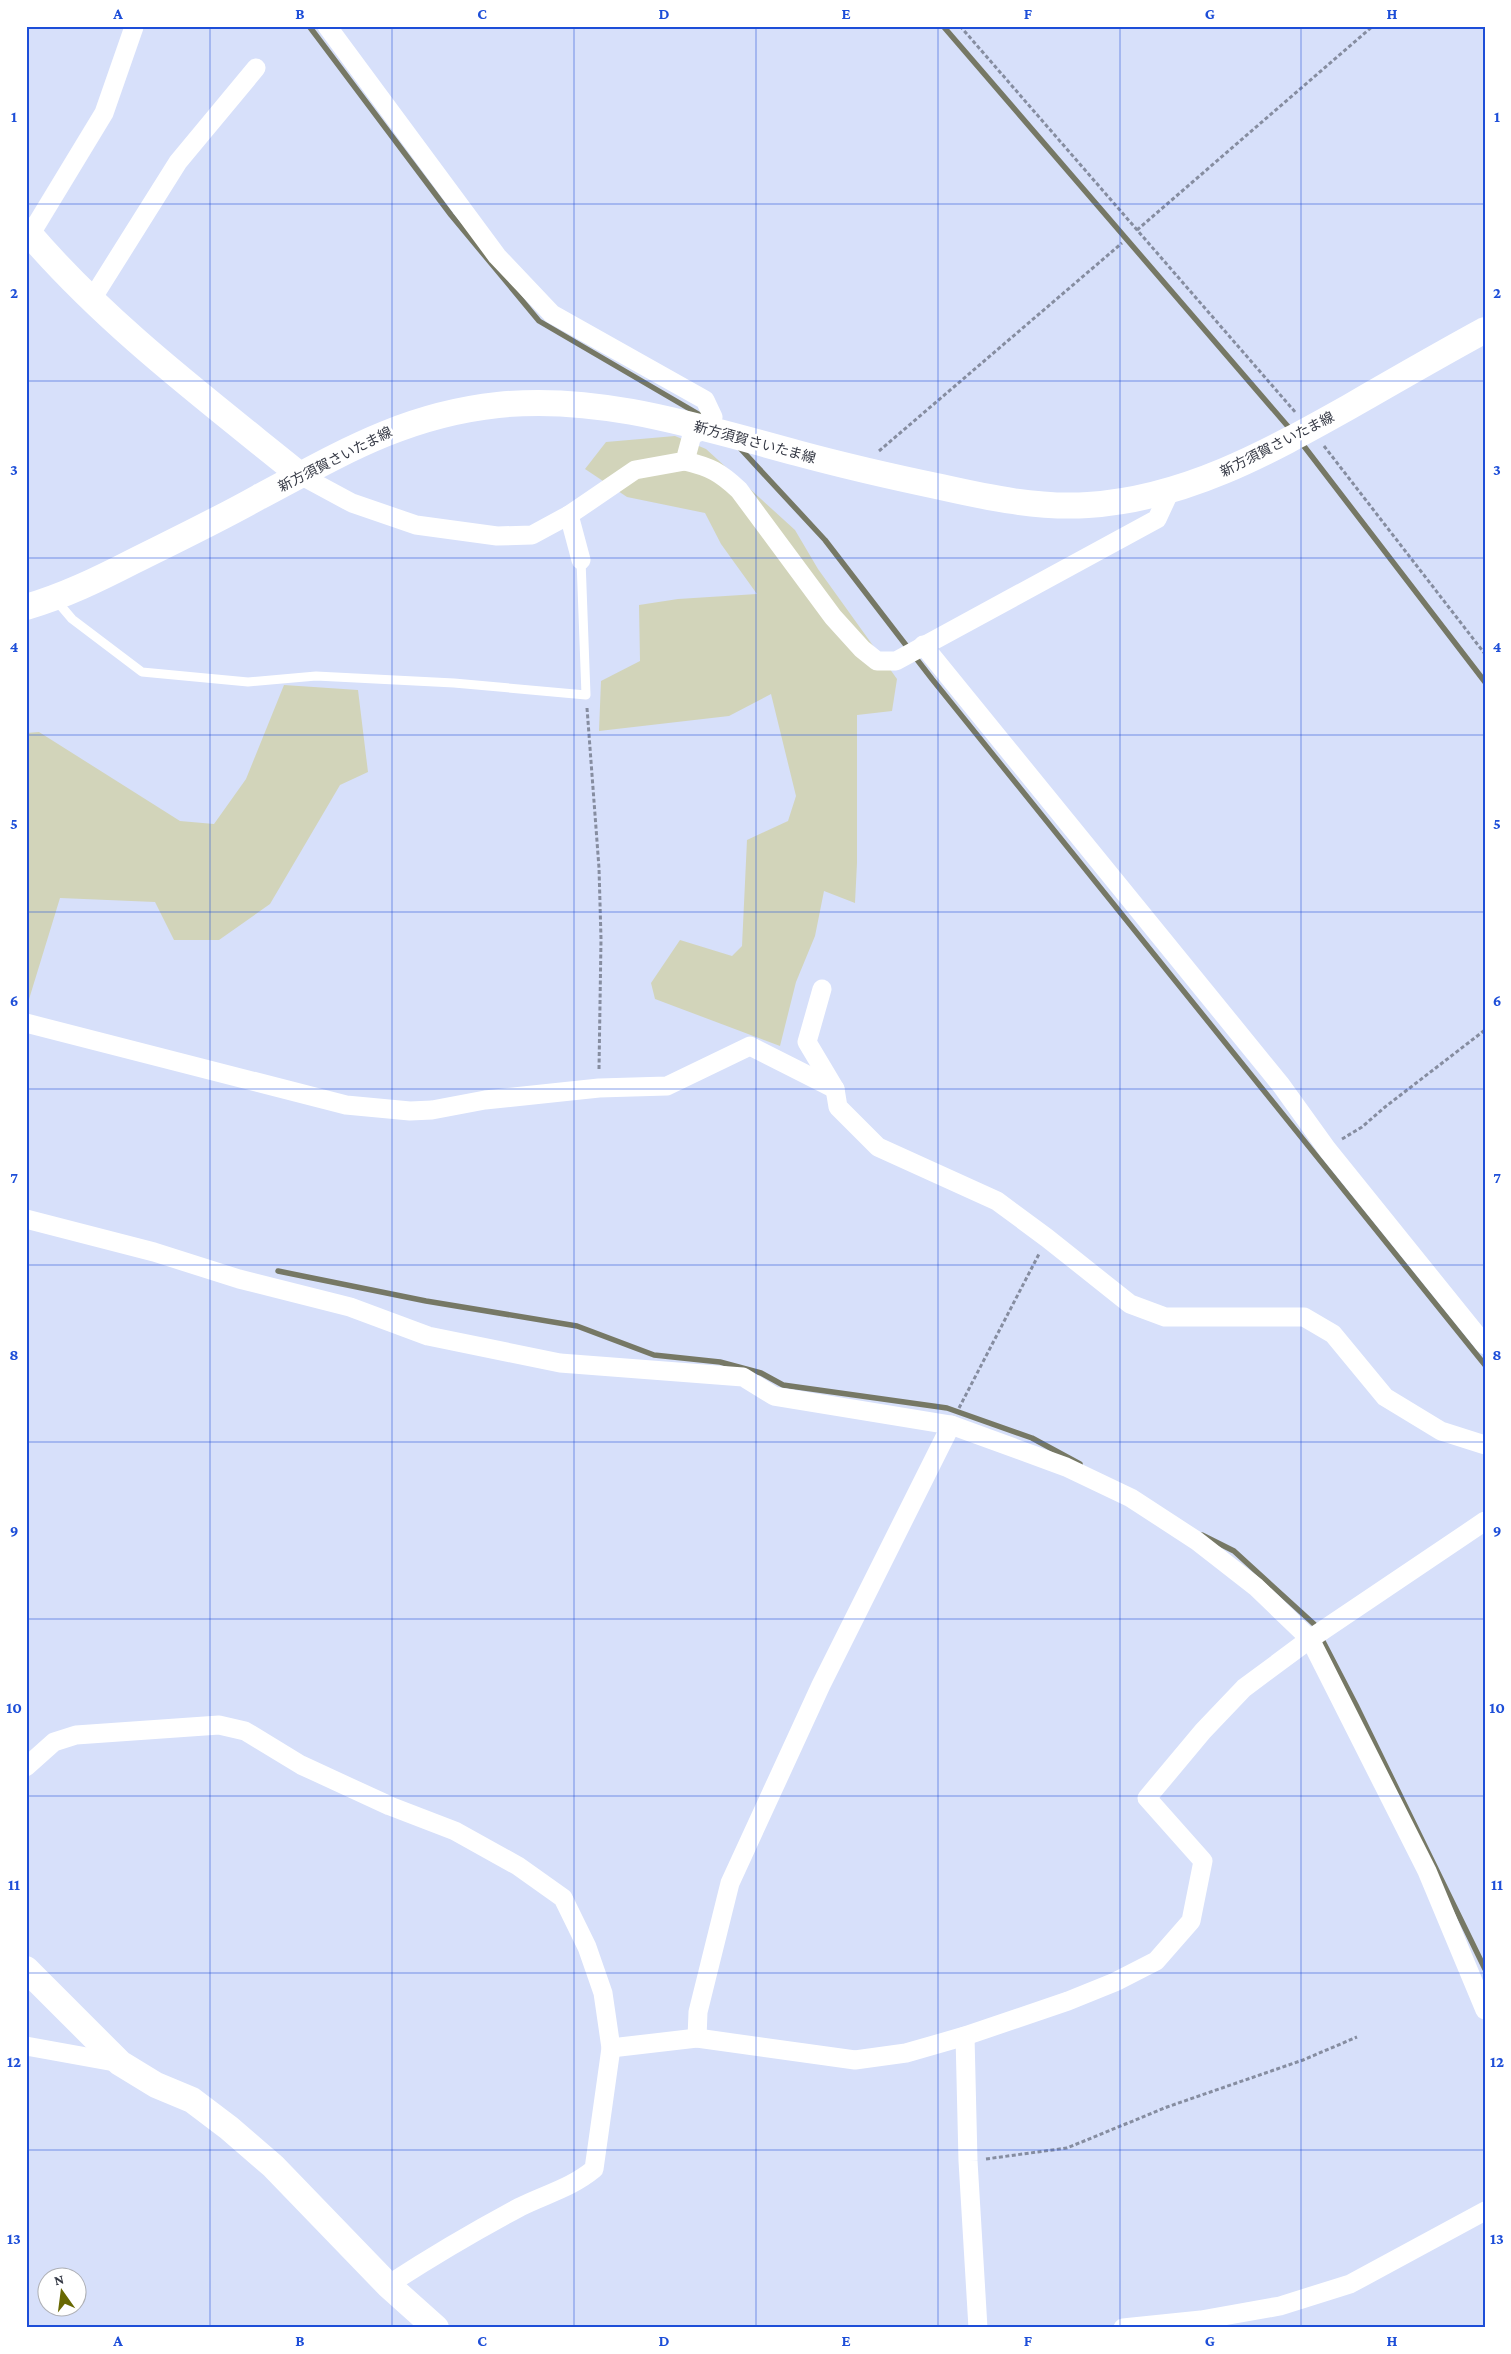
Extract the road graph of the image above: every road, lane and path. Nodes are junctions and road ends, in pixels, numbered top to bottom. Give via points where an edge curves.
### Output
1 (327, 26) edge
2 (960, 26) edge
3 (1373, 26) edge
4 (134, 27) edge
5 (256, 68) dead end
6 (1137, 230) junction
7 (28, 233) edge
8 (1122, 243) dead end
9 (92, 299) junction
10 (1485, 330) edge
11 (706, 429) junction
12 (1310, 429) junction
13 (684, 461) junction
14 (858, 470) junction
15 (300, 475) junction
16 (1170, 491) junction
17 (569, 515) junction
18 (581, 560) joint
19 (55, 599) junction
20 (26, 607) edge
21 (923, 645) junction
22 (1485, 654) edge
23 (586, 695) junction
24 (822, 989) dead end
25 (26, 1023) edge
26 (1485, 1030) edge
27 (599, 1088) junction
28 (835, 1089) junction
29 (1327, 1149) junction
30 (26, 1218) edge
31 (1047, 1238) junction
32 (1485, 1345) edge
33 (951, 1425) junction
34 (1485, 1445) edge
35 (1485, 1521) edge
36 (1310, 1640) junction
37 (26, 1767) edge
38 (26, 1969) edge
39 (1485, 2010) edge
40 (965, 2036) junction
41 (1357, 2037) dead end
42 (697, 2038) junction
43 (26, 2046) edge
44 (611, 2048) junction
45 (120, 2064) junction
46 (968, 2161) junction
47 (1485, 2212) edge
48 (388, 2285) junction
49 (436, 2328) edge
50 (978, 2328) edge
51 (1123, 2328) edge

1 - 11 street via 497,256 552,314 705,400 713,418
2 - 6 path
3 - 6 path
4 - 7 street via 104,113
5 - 9 street via 178,162
6 - 12 path
7 - 9 main road via 58,268
8 - 14 path
9 - 15 main road via 134,339
10 - 12 main road, 新方須賀さいたま線
11 - 13 street via 692,435
11 - 14 main road, 新方須賀さいたま線
11 - 15 main road, 新方須賀さいたま線 via 600,407 542,403 498,405 402,425 361,442
12 - 16 main road, 新方須賀さいたま線 via 1243,464
12 - 22 path
13 - 17 street via 635,470
13 - 21 street via 720,472 739,490 833,616 877,661 896,661
14 - 16 main road, 新方須賀さいたま線 via 1015,503 1105,503
15 - 17 street via 352,503 416,525 497,536 532,535
15 - 19 main road, 新方須賀さいたま線 via 217,520
16 - 21 street via 1156,519
17 - 18 street
18 - 23 lane
19 - 20 main road, 新方須賀さいたま線
19 - 23 lane via 72,619 142,672 248,682 316,676 454,683
21 - 29 street via 1281,1085
23 - 27 path via 599,868
24 - 28 street via 807,1042
25 - 27 street via 346,1105 432,1110 485,1100
26 - 29 path via 1362,1127
27 - 28 street via 667,1086 750,1046
28 - 31 street via 838,1107 878,1147 997,1202
29 - 32 street
30 - 33 street via 350,1307 428,1336 560,1363 742,1377 774,1396
31 - 33 path
31 - 34 street via 1130,1304 1165,1317 1304,1317 1333,1334 1385,1396 1441,1430
33 - 36 street via 1066,1467 1131,1498 1197,1541 1256,1587
33 - 42 street via 821,1685 730,1883 698,2012
35 - 36 street
36 - 39 street via 1426,1872
36 - 40 street via 1244,1688 1147,1798 1203,1861 1191,1921 1156,1961 1068,2001
37 - 44 street via 54,1742 76,1735 219,1725 245,1731 301,1765 390,1806 455,1831 518,1866 563,1898 587,1947 603,1993
38 - 45 main road
40 - 42 street via 906,2054 855,2060
40 - 46 street
41 - 46 path via 1303,2060 1167,2107 1067,2148
42 - 44 street
43 - 45 street
44 - 48 street via 594,2169 578,2182 522,2206 438,2252
45 - 48 main road via 156,2086 192,2100 229,2128 273,2166
46 - 50 street
47 - 51 street via 1350,2284 1280,2306 1201,2320
48 - 49 main road

